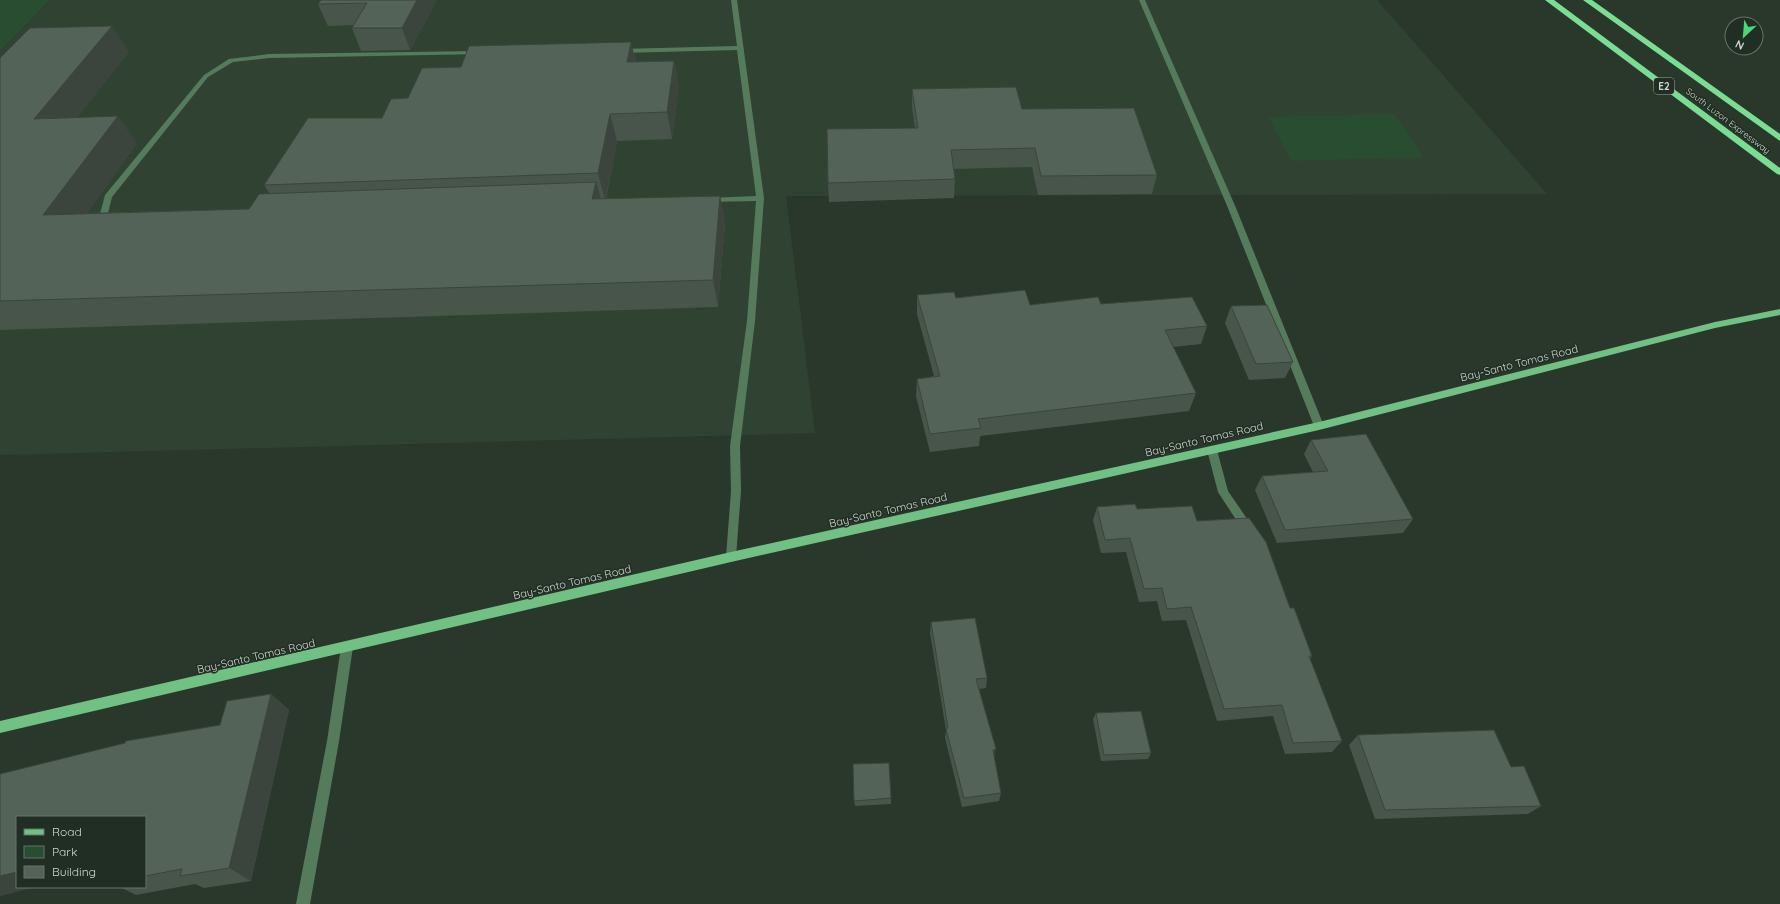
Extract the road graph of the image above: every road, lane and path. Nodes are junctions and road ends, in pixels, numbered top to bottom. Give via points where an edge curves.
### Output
1 (734, 0) edge
2 (1142, 0) edge
3 (1549, 0) edge
4 (1588, 0) edge
5 (741, 48) junction
6 (614, 51) edge
7 (487, 53) edge
8 (1780, 138) edge
9 (1780, 172) edge
10 (760, 198) junction
11 (697, 200) edge
12 (123, 220) edge
13 (1780, 312) edge
14 (1319, 426) junction
15 (1212, 450) junction
16 (1256, 540) edge
17 (731, 557) junction
18 (347, 647) junction
19 (0, 727) edge
20 (304, 904) edge

1 - 5 street
2 - 14 street via 1232,208
3 - 9 highway, South Luzon Expressway / E2
4 - 8 highway, South Luzon Expressway / E2
5 - 6 street
5 - 10 street
7 - 12 street via 270,56 231,60 206,76 108,197 104,214
10 - 11 street
10 - 17 street via 751,322 735,446 736,491
13 - 14 main road, Bay-Santo Tomas Road via 1715,326
14 - 15 main road, Bay-Santo Tomas Road
15 - 16 street via 1223,492
15 - 17 main road, Bay-Santo Tomas Road
17 - 18 main road, Bay-Santo Tomas Road
18 - 19 main road, Bay-Santo Tomas Road
18 - 20 street

